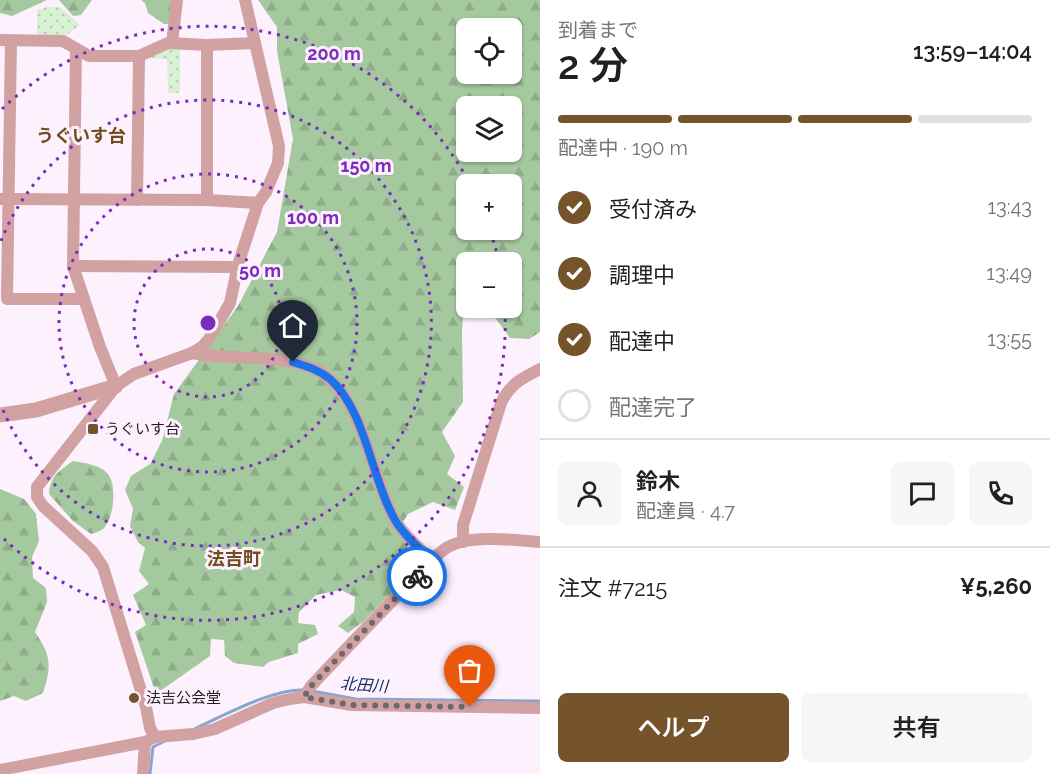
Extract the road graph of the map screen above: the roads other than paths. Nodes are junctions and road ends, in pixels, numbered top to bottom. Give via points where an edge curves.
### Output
1 (177, 0) edge
2 (245, 0) edge
3 (6, 41) edge
4 (172, 43) junction
5 (255, 43) junction
6 (207, 45) junction
7 (76, 50) junction
8 (139, 56) junction
9 (4, 199) edge
10 (74, 200) junction
11 (137, 200) junction
12 (207, 200) junction
13 (258, 203) junction
14 (4, 264) edge
15 (74, 266) junction
16 (238, 267) junction
17 (84, 299) junction
18 (192, 352) junction
19 (540, 369) edge
20 (116, 386) junction
21 (0, 415) edge
22 (463, 542) junction
23 (540, 542) edge
24 (432, 561) junction
25 (304, 697) junction
26 (540, 708) edge
27 (150, 739) junction
28 (0, 770) edge
29 (143, 774) edge

1 - 4 street
2 - 5 street
3 - 7 street via 63,41
3 - 9 street
4 - 6 street
4 - 8 street
5 - 6 street
5 - 13 street via 279,146 278,163
6 - 12 street
7 - 8 street via 89,56
7 - 10 street
8 - 11 street
9 - 10 street
9 - 14 street
10 - 11 street
10 - 15 street
11 - 12 street
12 - 13 street
13 - 16 street
14 - 17 street via 7,299
15 - 16 street
15 - 17 street
16 - 18 street via 230,303 219,324 202,347
17 - 20 street
18 - 20 street via 134,374
18 - 24 street via 212,357 293,362 313,368 329,379 355,415 396,521
19 - 22 street via 510,387 501,403 463,525
20 - 21 street via 36,410
20 - 27 street via 37,487 36,496 103,567 146,707
22 - 23 street
22 - 24 street via 448,547
24 - 25 street
25 - 26 street via 352,705
25 - 27 street via 273,703 214,729
27 - 28 street
27 - 29 street

